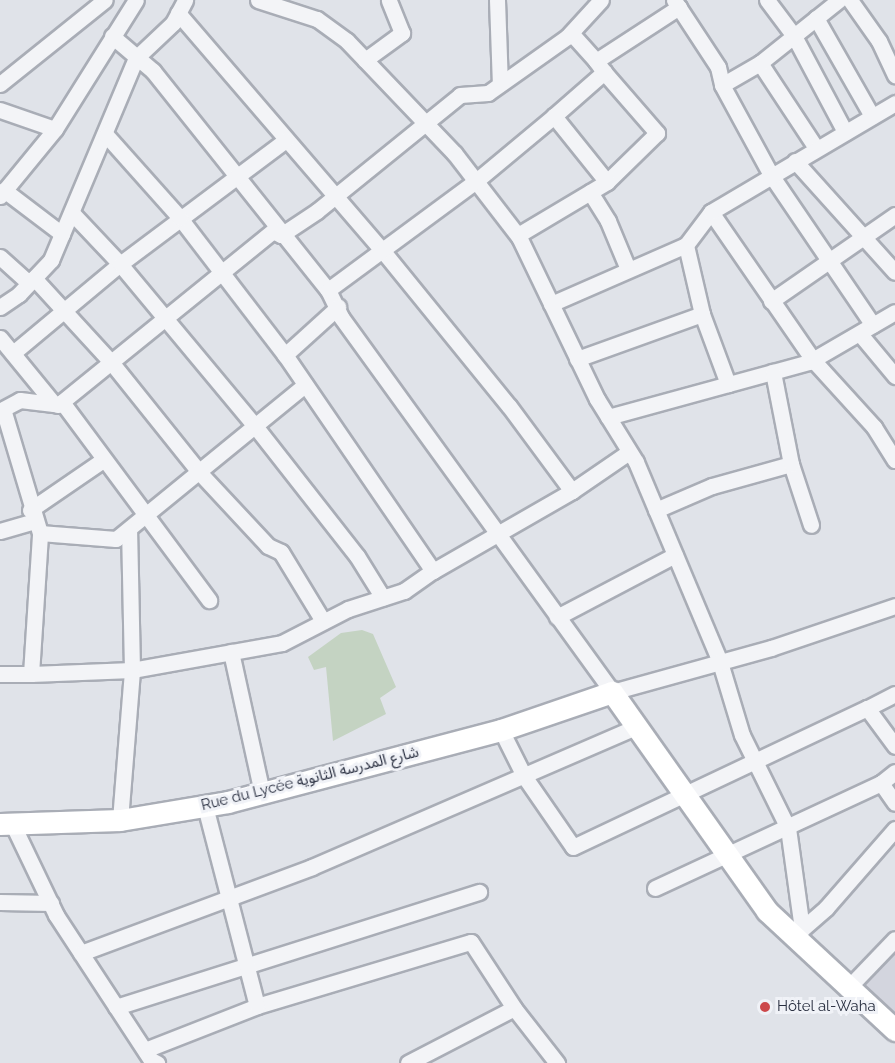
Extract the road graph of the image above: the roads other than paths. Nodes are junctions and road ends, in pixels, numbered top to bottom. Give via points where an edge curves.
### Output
1 (105, 0) edge
2 (136, 0) edge
3 (258, 0) edge
4 (390, 0) edge
5 (497, 0) edge
6 (601, 0) edge
7 (767, 0) edge
8 (839, 0) edge
9 (849, 0) edge
10 (676, 3) edge
11 (182, 6) edge
12 (816, 18) junction
13 (571, 33) junction
14 (112, 36) junction
15 (794, 36) junction
16 (136, 58) junction
17 (365, 60) junction
18 (760, 63) junction
19 (600, 67) junction
20 (895, 76) edge
21 (0, 84) edge
22 (500, 84) junction
23 (722, 85) junction
24 (895, 103) edge
25 (0, 110) edge
26 (554, 116) junction
27 (872, 116) junction
28 (426, 122) junction
29 (55, 129) junction
30 (845, 132) junction
31 (106, 135) junction
32 (286, 140) junction
33 (816, 148) junction
34 (795, 161) junction
35 (771, 175) junction
36 (234, 176) junction
37 (476, 181) junction
38 (607, 182) junction
39 (3, 190) edge
40 (590, 192) junction
41 (335, 196) junction
42 (711, 212) junction
43 (72, 213) junction
44 (895, 215) edge
45 (180, 218) junction
46 (62, 234) junction
47 (281, 235) junction
48 (518, 236) junction
49 (864, 238) junction
50 (686, 245) junction
51 (382, 250) junction
52 (0, 257) edge
53 (831, 263) junction
54 (120, 264) junction
55 (628, 269) junction
56 (895, 272) edge
57 (222, 273) junction
58 (32, 281) junction
59 (328, 290) junction
60 (771, 301) junction
61 (551, 304) junction
62 (0, 307) edge
63 (338, 307) junction
64 (65, 310) junction
65 (895, 312) edge
66 (702, 314) junction
67 (166, 320) junction
68 (866, 329) junction
69 (0, 338) edge
70 (13, 353) junction
71 (285, 355) junction
72 (577, 359) junction
73 (813, 360) junction
74 (111, 362) junction
75 (773, 372) junction
76 (895, 376) edge
77 (728, 384) junction
78 (305, 385) junction
79 (58, 403) junction
80 (1, 407) edge
81 (608, 417) junction
82 (255, 426) junction
83 (629, 452) junction
84 (103, 460) junction
85 (895, 460) edge
86 (791, 464) junction
87 (199, 472) junction
88 (572, 491) junction
89 (656, 510) junction
90 (144, 517) junction
91 (35, 521) junction
92 (811, 525) dead end
93 (0, 531) edge
94 (129, 531) junction
95 (498, 536) junction
96 (675, 555) junction
97 (434, 571) junction
98 (383, 598) junction
99 (209, 600) dead end
100 (895, 606) edge
101 (557, 617) junction
102 (323, 621) junction
103 (231, 652) junction
104 (719, 659) junction
105 (132, 670) junction
106 (0, 674) edge
107 (31, 674) junction
108 (612, 692) junction
109 (895, 694) edge
110 (867, 708) junction
111 (636, 726) junction
112 (501, 730) junction
113 (895, 746) edge
114 (755, 762) junction
115 (895, 772) edge
116 (524, 776) junction
117 (880, 783) junction
118 (262, 793) junction
119 (684, 796) junction
120 (895, 803) edge
121 (206, 806) junction
122 (120, 820) junction
123 (6, 824) edge
124 (788, 828) junction
125 (895, 829) edge
126 (726, 854) junction
127 (655, 888) dead end
128 (479, 892) dead end
129 (227, 899) junction
130 (0, 902) edge
131 (51, 903) junction
132 (798, 934) junction
133 (895, 939) edge
134 (81, 953) junction
135 (245, 963) junction
136 (847, 989) junction
137 (116, 1006) junction
138 (257, 1006) junction
139 (514, 1008) junction
140 (895, 1030) edge
141 (144, 1050) junction
142 (157, 1063) edge
143 (408, 1063) edge
144 (557, 1063) edge

1 - 21 street
2 - 14 street
3 - 17 street via 317,19
4 - 17 street via 402,33
5 - 22 street
6 - 13 street
7 - 15 street
8 - 12 street
9 - 20 street via 879,41
10 - 19 street
10 - 23 street via 718,67
11 - 16 street
11 - 32 street
12 - 15 street
12 - 27 street
13 - 19 street
13 - 22 street
14 - 16 street
14 - 29 street
15 - 18 street
15 - 30 street
16 - 31 street
16 - 36 street via 153,71
17 - 28 street
18 - 23 street
18 - 33 street
19 - 26 street
19 - 38 street via 657,133
22 - 28 street via 488,93 460,95
23 - 35 street
24 - 27 street
25 - 29 street
26 - 37 street
26 - 38 street
27 - 30 street
28 - 37 street
28 - 41 street
29 - 39 street
30 - 33 street
31 - 43 street
31 - 45 street
32 - 36 street
32 - 41 street
33 - 34 street
34 - 35 street
34 - 49 street
35 - 42 street
35 - 53 street
36 - 45 street
36 - 47 street
37 - 48 street
37 - 51 street
38 - 40 street
39 - 46 street
40 - 48 street
40 - 55 street via 608,221
41 - 47 street
41 - 51 street
42 - 50 street
42 - 60 street
43 - 46 street
43 - 54 street
44 - 49 street
45 - 54 street
45 - 57 street
46 - 58 street via 51,260
47 - 57 street via 273,231
47 - 59 street
48 - 61 street
49 - 53 street
49 - 56 street
50 - 55 street
50 - 66 street
51 - 59 street
51 - 88 street via 509,406
52 - 58 street
53 - 60 street
53 - 68 street
54 - 64 street
54 - 67 street
55 - 61 street
57 - 67 street
57 - 71 street
58 - 62 street
58 - 64 street
59 - 63 street
60 - 73 street
61 - 72 street
63 - 71 street
63 - 95 street via 341,317
64 - 70 street
64 - 74 street
65 - 68 street
66 - 72 street
66 - 77 street
67 - 74 street
67 - 82 street
68 - 73 street
68 - 76 street
69 - 70 street
70 - 79 street
71 - 78 street
72 - 81 street
73 - 75 street
73 - 85 street via 874,427
74 - 79 street
74 - 87 street
75 - 77 street
75 - 86 street
77 - 81 street
78 - 82 street
78 - 97 street
79 - 80 street via 21,400
79 - 84 street
80 - 91 street
81 - 83 street
82 - 87 street
82 - 98 street via 357,556
83 - 88 street
83 - 89 street
84 - 90 street
84 - 91 street
86 - 89 street via 712,486
86 - 92 street
87 - 90 street
87 - 102 street via 268,546 281,552
88 - 95 street
89 - 96 street
90 - 94 street
90 - 99 street
91 - 93 street
91 - 94 street via 116,539
91 - 107 street
94 - 105 street
95 - 97 street
95 - 101 street
96 - 101 street
96 - 104 street
97 - 98 street via 404,591
98 - 102 street
100 - 104 street, Rue du Lycée شارع المدرسة الثانوية via 771,648
101 - 108 street
102 - 103 street via 282,643
103 - 105 street
103 - 118 street
104 - 108 street, Rue du Lycée شارع المدرسة الثانوية
104 - 114 street via 742,735
105 - 107 street
105 - 122 street
106 - 107 street
108 - 111 street
108 - 112 street, Rue du Lycée شارع المدرسة الثانوية
109 - 110 street
110 - 113 street
110 - 114 street
111 - 116 street
111 - 119 street
112 - 116 street
112 - 118 street, Rue du Lycée شارع المدرسة الثانوية
114 - 119 street
114 - 124 street
115 - 117 street
116 - 119 street via 573,847
116 - 129 street
117 - 120 street
117 - 124 street
118 - 121 street, Rue du Lycée شارع المدرسة الثانوية
119 - 126 street
121 - 122 street, Rue du Lycée شارع المدرسة الثانوية
121 - 129 street
122 - 123 street, Rue du Lycée شارع المدرسة الثانوية
123 - 131 street
124 - 126 street
124 - 132 street
125 - 132 street
126 - 127 street
126 - 132 street via 767,911
128 - 135 street
129 - 134 street
129 - 135 street
130 - 131 street
131 - 134 street
132 - 136 street
133 - 136 street
134 - 137 street
135 - 137 street
135 - 138 street
136 - 140 street
137 - 141 street
138 - 139 street via 471,942
138 - 141 street
139 - 143 street
139 - 144 street
141 - 142 street

